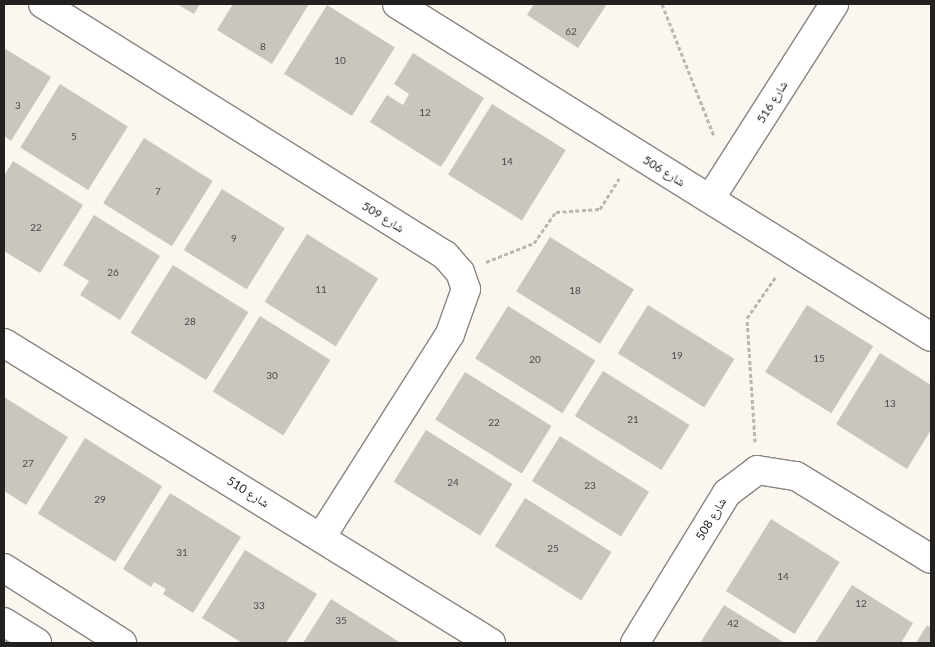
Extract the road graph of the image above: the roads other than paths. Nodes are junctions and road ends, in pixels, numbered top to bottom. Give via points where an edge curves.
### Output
1 (43, 4) edge
2 (397, 4) edge
3 (834, 4) edge
4 (710, 199) junction
5 (931, 337) edge
6 (4, 343) edge
7 (321, 537) junction
8 (931, 558) edge
9 (4, 568) edge
10 (4, 622) edge
11 (37, 643) edge
12 (122, 643) edge
13 (491, 643) edge
14 (635, 643) edge

1 - 7 street, شارع 509 via 445,255 460,272 466,288 450,334
2 - 4 street, شارع 506
3 - 4 street, شارع 516
4 - 5 street, شارع 506
6 - 7 street, شارع 510
7 - 13 street, شارع 510
8 - 14 street, شارع 508 via 796,476 757,470 727,493
9 - 12 street
10 - 11 street

